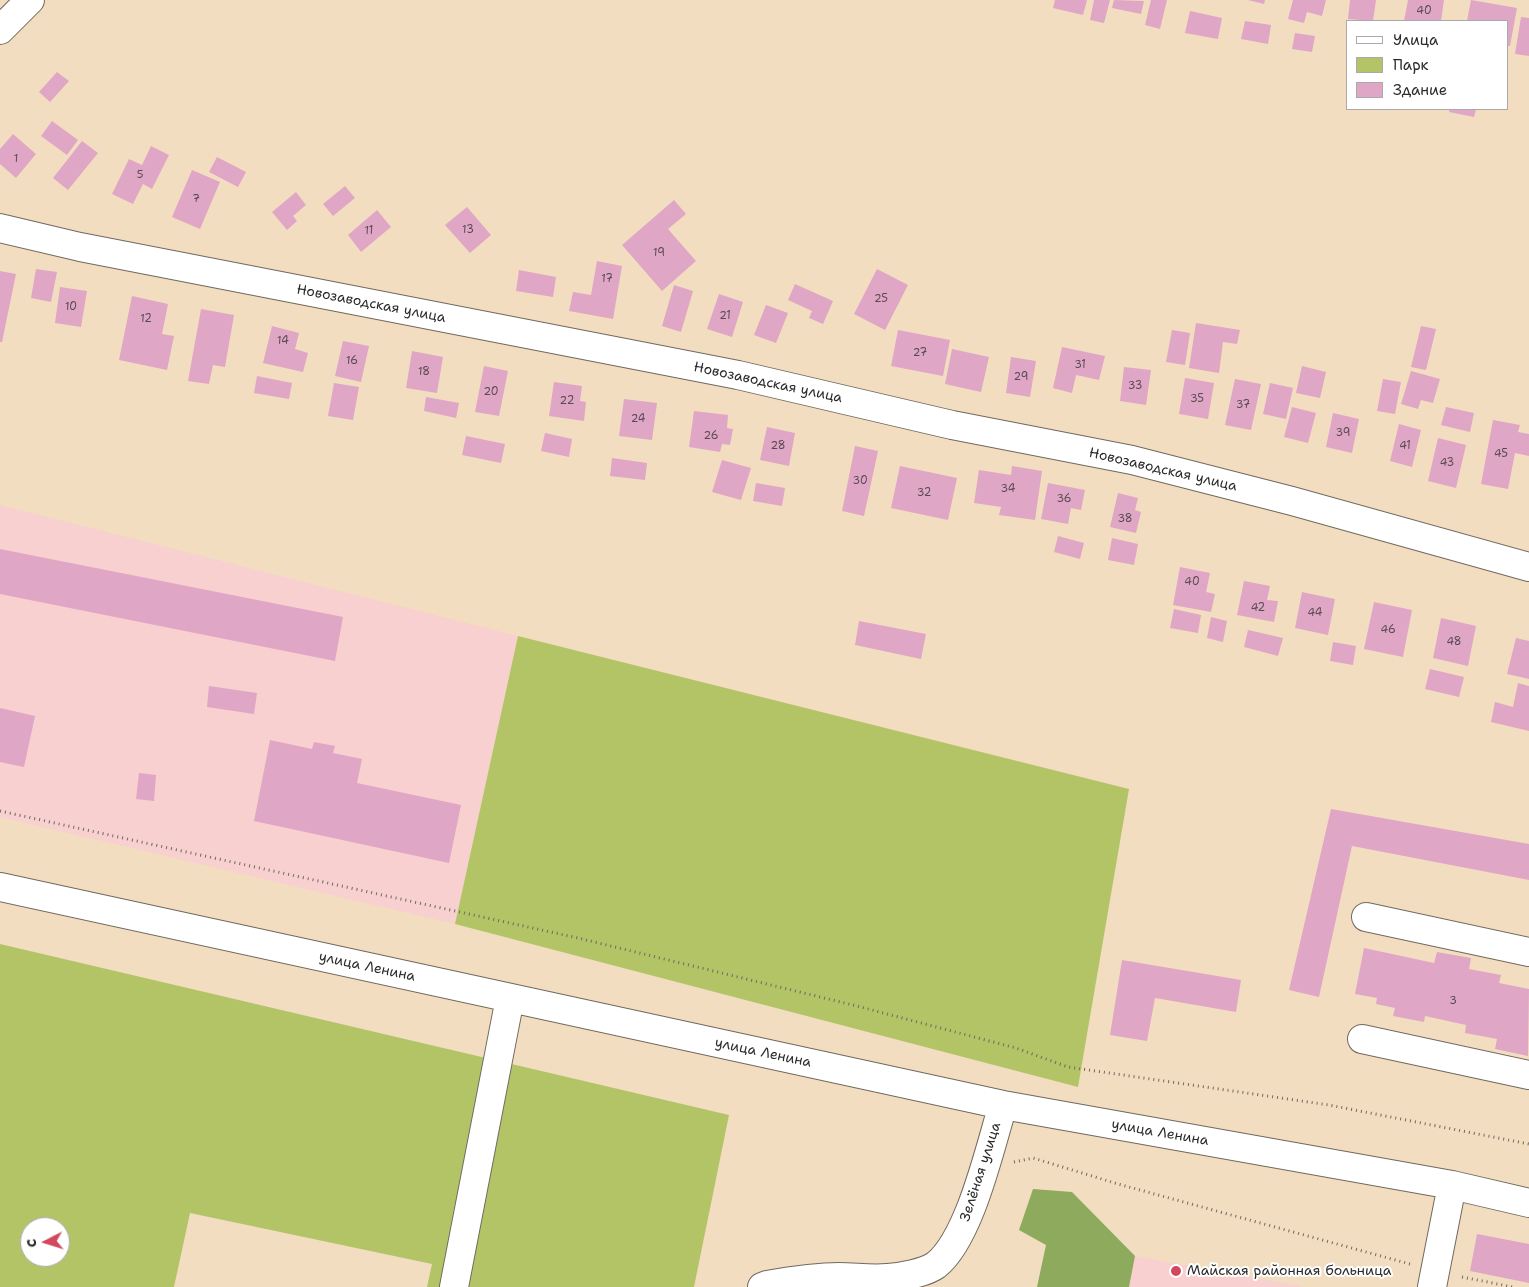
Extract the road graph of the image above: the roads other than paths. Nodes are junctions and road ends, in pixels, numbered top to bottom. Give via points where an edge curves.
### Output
1 (16, 0) edge
2 (30, 0) edge
3 (0, 8) edge
4 (0, 30) edge
5 (0, 228) edge
6 (1529, 567) edge
7 (0, 887) edge
8 (1366, 918) dead end
9 (1529, 952) edge
10 (510, 998) junction
11 (1362, 1039) dead end
12 (1529, 1075) edge
13 (1003, 1105) junction
14 (1452, 1186) junction
15 (1529, 1203) edge
16 (1434, 1279) edge
17 (454, 1287) edge
18 (762, 1287) edge

1 - 3 street
2 - 4 street
5 - 6 street, Новозаводская улица via 80,247 738,375 952,425 1132,460
7 - 10 street, улица Ленина
8 - 9 street
10 - 13 street, улица Ленина
10 - 17 street
11 - 12 street
13 - 14 street, улица Ленина
13 - 18 street, Зелёная улица via 969,1214 954,1244 935,1266 886,1278 797,1279
14 - 15 street, улица Ленина
14 - 16 street

